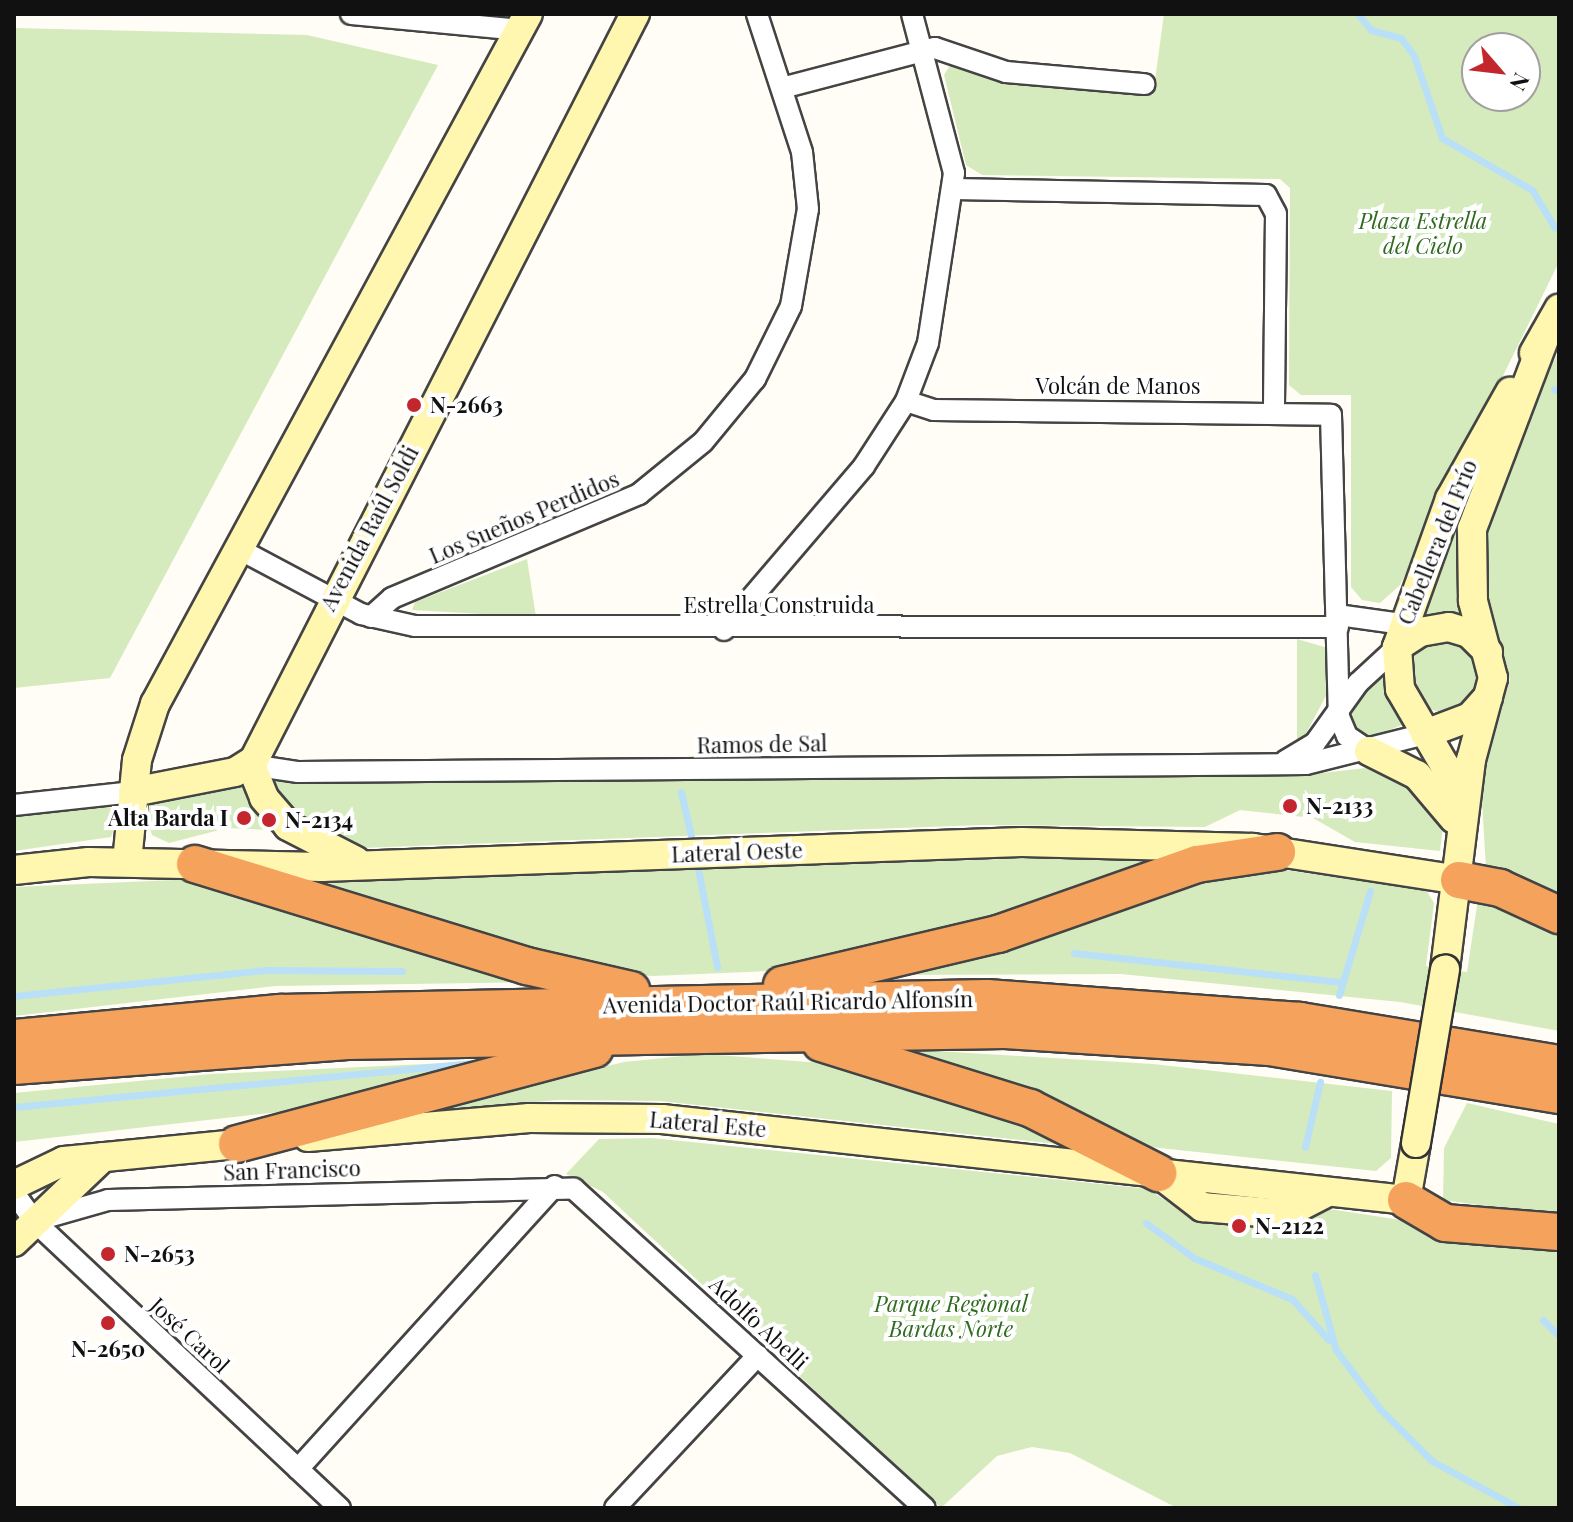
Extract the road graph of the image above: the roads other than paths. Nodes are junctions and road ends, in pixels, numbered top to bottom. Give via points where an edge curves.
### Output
1 (351, 14) edge
2 (635, 14) edge
3 (757, 14) edge
4 (912, 14) edge
5 (525, 22) edge
6 (923, 50) junction
7 (1144, 84) dead end
8 (782, 88) junction
9 (954, 189) junction
10 (1559, 309) edge
11 (1544, 339) junction
12 (906, 401) junction
13 (1274, 410) junction
14 (237, 548) junction
15 (331, 599) junction
16 (371, 617) junction
17 (1338, 621) junction
18 (724, 630) junction
19 (1409, 633) junction
20 (1491, 666) junction
21 (1338, 710) junction
22 (1425, 734) junction
23 (1369, 751) junction
24 (1274, 763) junction
25 (251, 765) junction
26 (133, 792) junction
27 (14, 805) edge
28 (1277, 852) junction
29 (1461, 852) junction
30 (127, 862) junction
31 (195, 864) junction
32 (368, 865) junction
33 (14, 870) edge
34 (1559, 915) edge
35 (698, 1002) junction
36 (753, 1031) junction
37 (654, 1034) junction
38 (14, 1038) edge
39 (1559, 1064) edge
40 (14, 1066) edge
41 (1559, 1095) edge
42 (237, 1144) junction
43 (105, 1155) junction
44 (1158, 1173) junction
45 (14, 1185) edge
46 (555, 1186) junction
47 (14, 1193) edge
48 (1406, 1200) junction
49 (24, 1227) edge
50 (1559, 1232) edge
51 (14, 1242) edge
52 (758, 1355) junction
53 (298, 1469) junction
54 (340, 1508) edge
55 (615, 1508) edge
56 (924, 1508) edge

1 - 5 street
2 - 15 main road, Avenida Raúl Soldi
3 - 8 street, Los Sueños Perdidos
4 - 6 street
5 - 14 main road
6 - 7 street via 946,50 1006,72
6 - 8 street
6 - 9 street via 950,142
8 - 16 street, Los Sueños Perdidos via 806,170 804,247 791,306 743,396 703,442 639,494 392,598
9 - 12 street via 937,309
9 - 13 street via 1253,191 1270,198 1276,214
10 - 11 main road, Cabellera del Frío
11 - 19 main road, Cabellera del Frío via 1458,481
11 - 20 main road, Cabellera del Frío via 1472,529 1471,587
12 - 13 street, Volcán de Manos via 934,410
12 - 18 street via 844,493 737,606
13 - 17 street, Volcán de Manos via 1331,415
14 - 15 street, Estrella Construida
14 - 26 main road via 151,714
15 - 16 street, Estrella Construida
15 - 25 main road, Avenida Raúl Soldi
16 - 18 street, Estrella Construida via 415,626
17 - 18 street, Estrella Construida
17 - 19 street, Estrella Construida
17 - 21 street
19 - 20 main road via 1463,630
19 - 21 street, Ramos de Sal
19 - 22 main road, Cabellera del Frío via 1400,689
20 - 22 main road via 1470,717
20 - 29 main road, Cabellera del Frío via 1473,749
21 - 23 street via 1347,736
21 - 24 street, Ramos de Sal via 1309,749
22 - 23 street, Ramos de Sal
22 - 29 main road, Cabellera del Frío via 1449,776
23 - 24 street, Ramos de Sal via 1329,762
23 - 29 main road via 1417,775
24 - 25 street, Ramos de Sal via 298,772
25 - 26 main road
25 - 32 main road via 264,798 288,826
26 - 27 street
26 - 30 main road
28 - 29 main road, Lateral Oeste
28 - 32 main road, Lateral Oeste via 1001,842
28 - 35 highway via 1197,864 972,941
29 - 34 highway via 1500,888
29 - 48 main road, Cabellera del Frío, bridge
30 - 31 main road, Lateral Oeste
30 - 33 main road, Lateral Oeste
31 - 32 main road, Lateral Oeste
31 - 35 highway via 527,966
35 - 38 highway, Avenida Doctor Raúl Ricardo Alfonsín via 280,1013
35 - 39 highway, Avenida Doctor Raúl Ricardo Alfonsín via 987,998 1176,1009 1368,1030
36 - 37 highway, Avenida Doctor Raúl Ricardo Alfonsín
36 - 41 highway, Avenida Doctor Raúl Ricardo Alfonsín via 1165,1037 1348,1057
36 - 44 highway via 858,1051 952,1081 1066,1123
37 - 40 highway, Avenida Doctor Raúl Ricardo Alfonsín via 295,1044
37 - 42 highway
42 - 43 main road, Lateral Este
42 - 44 main road, Lateral Este via 500,1120 628,1117
43 - 45 main road, Lateral Este via 51,1165
43 - 49 main road
44 - 48 main road via 1202,1207 1285,1214 1328,1192
46 - 49 street, San Francisco via 98,1200
46 - 52 street, Adolfo Abelli via 592,1200
46 - 53 street
47 - 49 street, José Carol
48 - 50 highway via 1438,1222
49 - 51 main road
49 - 53 street, José Carol
52 - 55 street
52 - 56 street, Adolfo Abelli
53 - 54 street, José Carol

